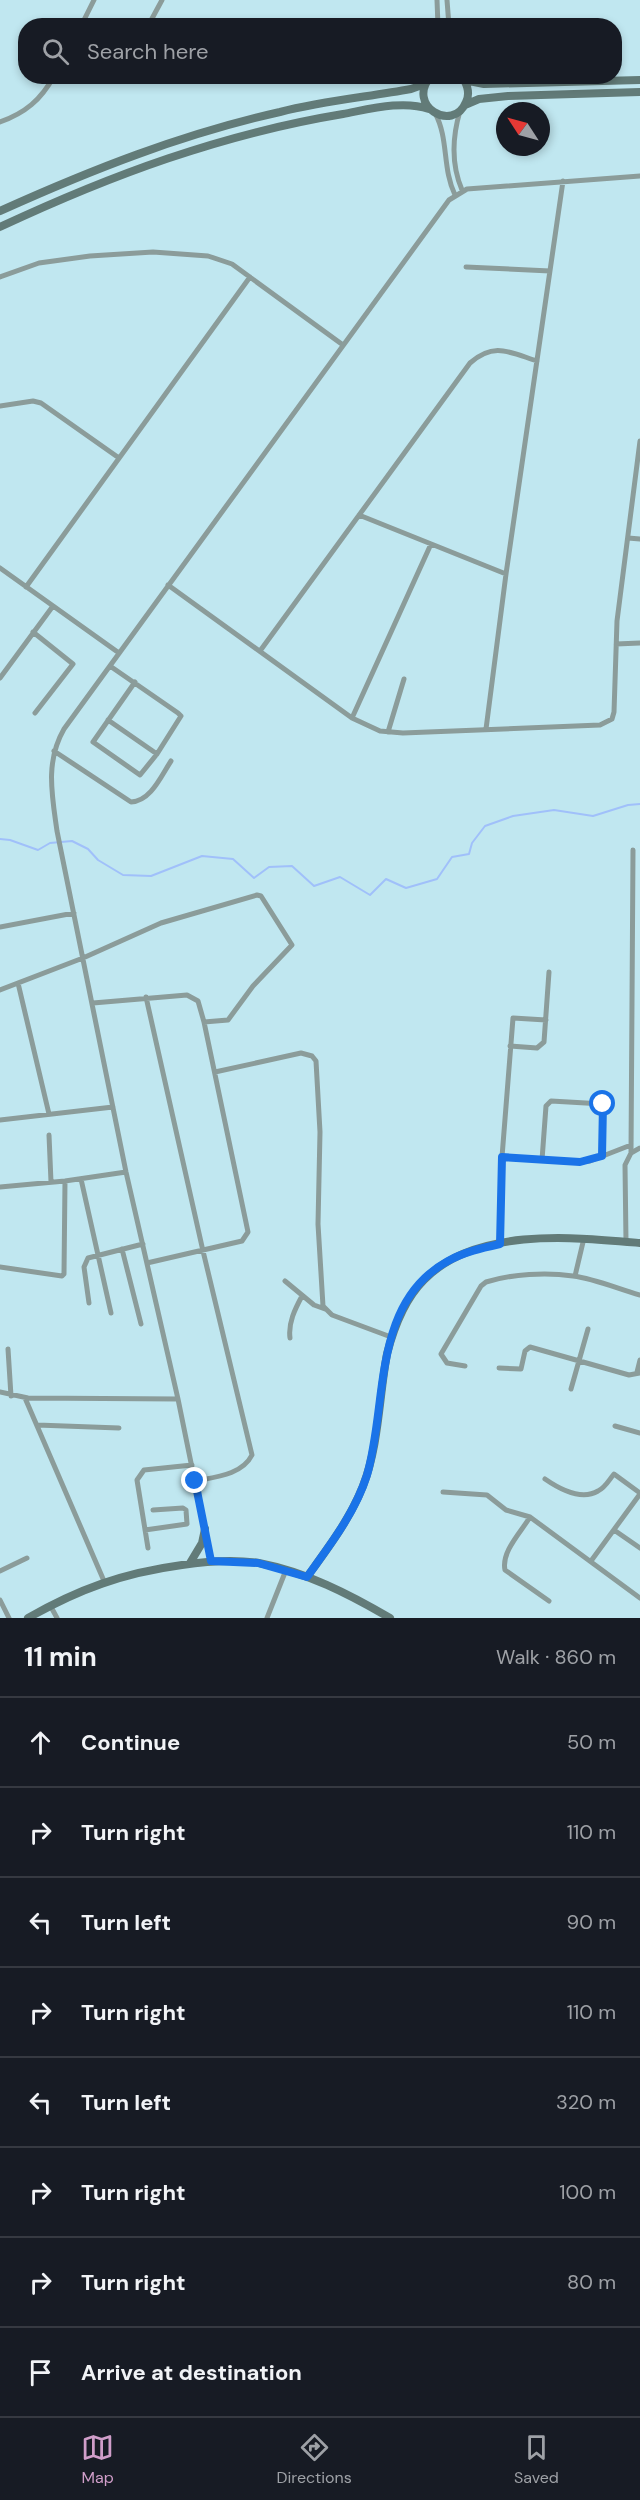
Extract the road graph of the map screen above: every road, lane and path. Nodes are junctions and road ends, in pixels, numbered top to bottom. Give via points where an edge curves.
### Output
1 (94, 0) edge
2 (162, 0) edge
3 (437, 0) edge
4 (447, 0) edge
5 (85, 18) edge
6 (152, 18) edge
7 (438, 18) edge
8 (448, 18) edge
9 (622, 80) edge
10 (640, 80) edge
11 (49, 84) edge
12 (425, 84) joint
13 (464, 84) edge
14 (640, 92) edge
15 (462, 108) junction
16 (432, 111) junction
17 (0, 122) edge
18 (640, 176) edge
19 (563, 181) junction
20 (462, 190) junction
21 (455, 195) junction
22 (0, 211) edge
23 (0, 226) edge
24 (466, 267) dead end
25 (550, 271) junction
26 (250, 277) junction
27 (0, 278) edge
28 (343, 345) junction
29 (537, 361) junction
30 (0, 406) edge
31 (640, 441) edge
32 (119, 458) junction
33 (359, 515) junction
34 (628, 538) junction
35 (640, 539) edge
36 (431, 544) junction
37 (0, 568) edge
38 (506, 574) junction
39 (168, 585) junction
40 (26, 587) junction
41 (53, 606) junction
42 (33, 632) junction
43 (640, 643) edge
44 (616, 644) junction
45 (260, 651) junction
46 (119, 653) junction
47 (110, 666) junction
48 (0, 678) edge
49 (404, 679) dead end
50 (135, 682) junction
51 (36, 713) dead end
52 (352, 718) junction
53 (108, 720) junction
54 (486, 729) junction
55 (388, 732) junction
56 (54, 751) junction
57 (157, 754) junction
58 (171, 761) dead end
59 (633, 850) dead end
60 (74, 913) junction
61 (0, 927) edge
62 (83, 958) junction
63 (549, 972) dead end
64 (18, 983) junction
65 (0, 990) edge
66 (146, 998) junction
67 (93, 1003) junction
68 (546, 1020) junction
69 (204, 1022) junction
70 (510, 1046) junction
71 (215, 1072) junction
72 (113, 1107) junction
73 (49, 1114) junction
74 (0, 1120) edge
75 (49, 1135) dead end
76 (631, 1145) junction
77 (640, 1148) edge
78 (631, 1153) junction
79 (602, 1156) junction
80 (502, 1157) junction
81 (542, 1160) junction
82 (126, 1172) junction
83 (81, 1179) junction
84 (64, 1181) junction
85 (51, 1182) junction
86 (0, 1186) edge
87 (584, 1238) junction
88 (626, 1242) junction
89 (143, 1244) junction
90 (500, 1244) junction
91 (640, 1244) edge
92 (122, 1249) junction
93 (202, 1251) junction
94 (98, 1256) junction
95 (147, 1263) junction
96 (0, 1267) edge
97 (576, 1276) junction
98 (285, 1281) dead end
99 (640, 1295) edge
100 (302, 1296) junction
101 (89, 1304) dead end
102 (325, 1309) junction
103 (111, 1313) dead end
104 (141, 1324) dead end
105 (588, 1329) dead end
106 (391, 1337) junction
107 (290, 1338) dead end
108 (8, 1349) dead end
109 (580, 1360) junction
110 (640, 1360) edge
111 (465, 1366) dead end
112 (499, 1368) dead end
113 (638, 1372) edge
114 (571, 1389) dead end
115 (0, 1392) edge
116 (11, 1396) junction
117 (25, 1398) junction
118 (178, 1399) junction
119 (37, 1425) junction
120 (615, 1426) dead end
121 (119, 1428) dead end
122 (640, 1432) edge
123 (192, 1465) junction
124 (545, 1479) dead end
125 (195, 1481) junction
126 (443, 1492) dead end
127 (640, 1493) edge
128 (153, 1510) dead end
129 (530, 1517) junction
130 (205, 1529) junction
131 (145, 1530) junction
132 (614, 1530) junction
133 (148, 1548) dead end
134 (640, 1548) edge
135 (27, 1558) dead end
136 (211, 1561) junction
137 (591, 1561) junction
138 (190, 1563) junction
139 (0, 1570) edge
140 (286, 1570) junction
141 (307, 1577) junction
142 (104, 1581) junction
143 (640, 1598) edge
144 (0, 1601) edge
145 (549, 1601) dead end
146 (50, 1605) junction
147 (9, 1618) edge
148 (27, 1618) edge
149 (57, 1618) edge
150 (267, 1618) edge
151 (390, 1618) edge

1 - 5 street
2 - 6 street
3 - 7 street
4 - 8 street
9 - 10 main road
11 - 17 street via 29,108
12 - 16 main road via 423,97
12 - 22 main road via 280,111 181,138
13 - 15 main road via 468,95
14 - 15 main road via 508,96 479,99
15 - 16 main road via 448,116
15 - 20 street via 453,152
16 - 21 street via 442,129 447,176
16 - 23 main road via 410,105 370,109 223,140 108,178
18 - 19 street
19 - 20 street
19 - 25 street
20 - 21 street
21 - 28 street
24 - 25 street
25 - 29 street
26 - 27 street via 232,264 208,255 153,252 39,263
26 - 28 street
26 - 32 street
28 - 39 street
29 - 33 street via 501,350 481,353 461,374
29 - 38 street
30 - 32 street via 41,403
31 - 34 street
32 - 40 street
33 - 36 street
33 - 45 street
34 - 35 street
34 - 44 street
36 - 38 street
36 - 52 street
37 - 40 street
38 - 54 street
39 - 45 street
39 - 46 street
40 - 41 street
41 - 42 street
41 - 46 street
42 - 48 street
42 - 51 street via 73,664
43 - 44 street
44 - 54 street via 614,712 606,723
45 - 52 street
46 - 47 street
47 - 50 street
47 - 56 street via 64,729
49 - 55 street
50 - 53 street
50 - 57 street via 181,716
52 - 55 street
53 - 57 street
53 - 57 street via 94,745 140,775
54 - 55 street
56 - 58 street via 131,802 147,797
56 - 60 street via 50,777
59 - 76 street
60 - 61 street
60 - 62 street
62 - 64 street
62 - 67 street
62 - 69 street via 182,915 261,896 292,945 253,986 232,1016 222,1022
63 - 68 street
64 - 65 street
64 - 73 street
66 - 67 street
66 - 69 street via 188,994 198,1001
66 - 93 street
67 - 72 street
68 - 70 street via 541,1046
68 - 70 street via 513,1018
69 - 71 street
70 - 80 street
71 - 93 street via 248,1232 242,1241
71 - 102 street via 301,1053 316,1061 320,1132 318,1224
72 - 73 street
72 - 82 street
73 - 74 street
75 - 85 street
76 - 78 street
76 - 79 street
77 - 78 street
78 - 88 street via 625,1164
79 - 81 street via 580,1162
79 - 81 street via 603,1104 551,1101 546,1106
80 - 81 street
80 - 90 street
82 - 83 street
82 - 89 street
83 - 84 street
83 - 94 street
84 - 85 street
84 - 96 street via 64,1274
85 - 86 street
87 - 88 main road
87 - 90 main road
87 - 97 street
88 - 91 main road
89 - 92 street
89 - 95 street
90 - 106 main road via 465,1254 436,1269 412,1294
92 - 94 street
92 - 104 street
93 - 95 street
93 - 125 street via 252,1455 238,1469
94 - 101 street via 85,1262
94 - 103 street
95 - 118 street
97 - 99 street
97 - 111 street via 541,1274 486,1282 441,1354 447,1363
98 - 100 street
100 - 102 street
100 - 107 street via 292,1317
102 - 106 street
105 - 109 street
106 - 141 main road via 365,1480 335,1538
108 - 116 street
109 - 112 street via 530,1347 525,1351 521,1370
109 - 113 street via 629,1375
109 - 114 street
110 - 113 street
115 - 116 street
116 - 117 street
117 - 118 street
117 - 119 street
118 - 123 street
119 - 121 street
119 - 142 street
120 - 122 street
123 - 125 street
123 - 131 street via 144,1470 140,1474 137,1480
124 - 127 street via 563,1490 588,1494 597,1492 614,1474
125 - 130 street
126 - 129 street via 487,1495 506,1510
127 - 132 street
128 - 131 street via 183,1508 187,1524
129 - 137 street
129 - 145 street via 507,1554 504,1570
130 - 136 street
130 - 138 main road
131 - 133 street
132 - 134 street
132 - 137 street
135 - 139 street
136 - 138 main road
136 - 140 main road via 258,1563
137 - 143 street
138 - 142 main road
140 - 141 main road
140 - 150 street
141 - 151 main road
142 - 146 main road
144 - 147 street
146 - 148 main road
146 - 149 street

